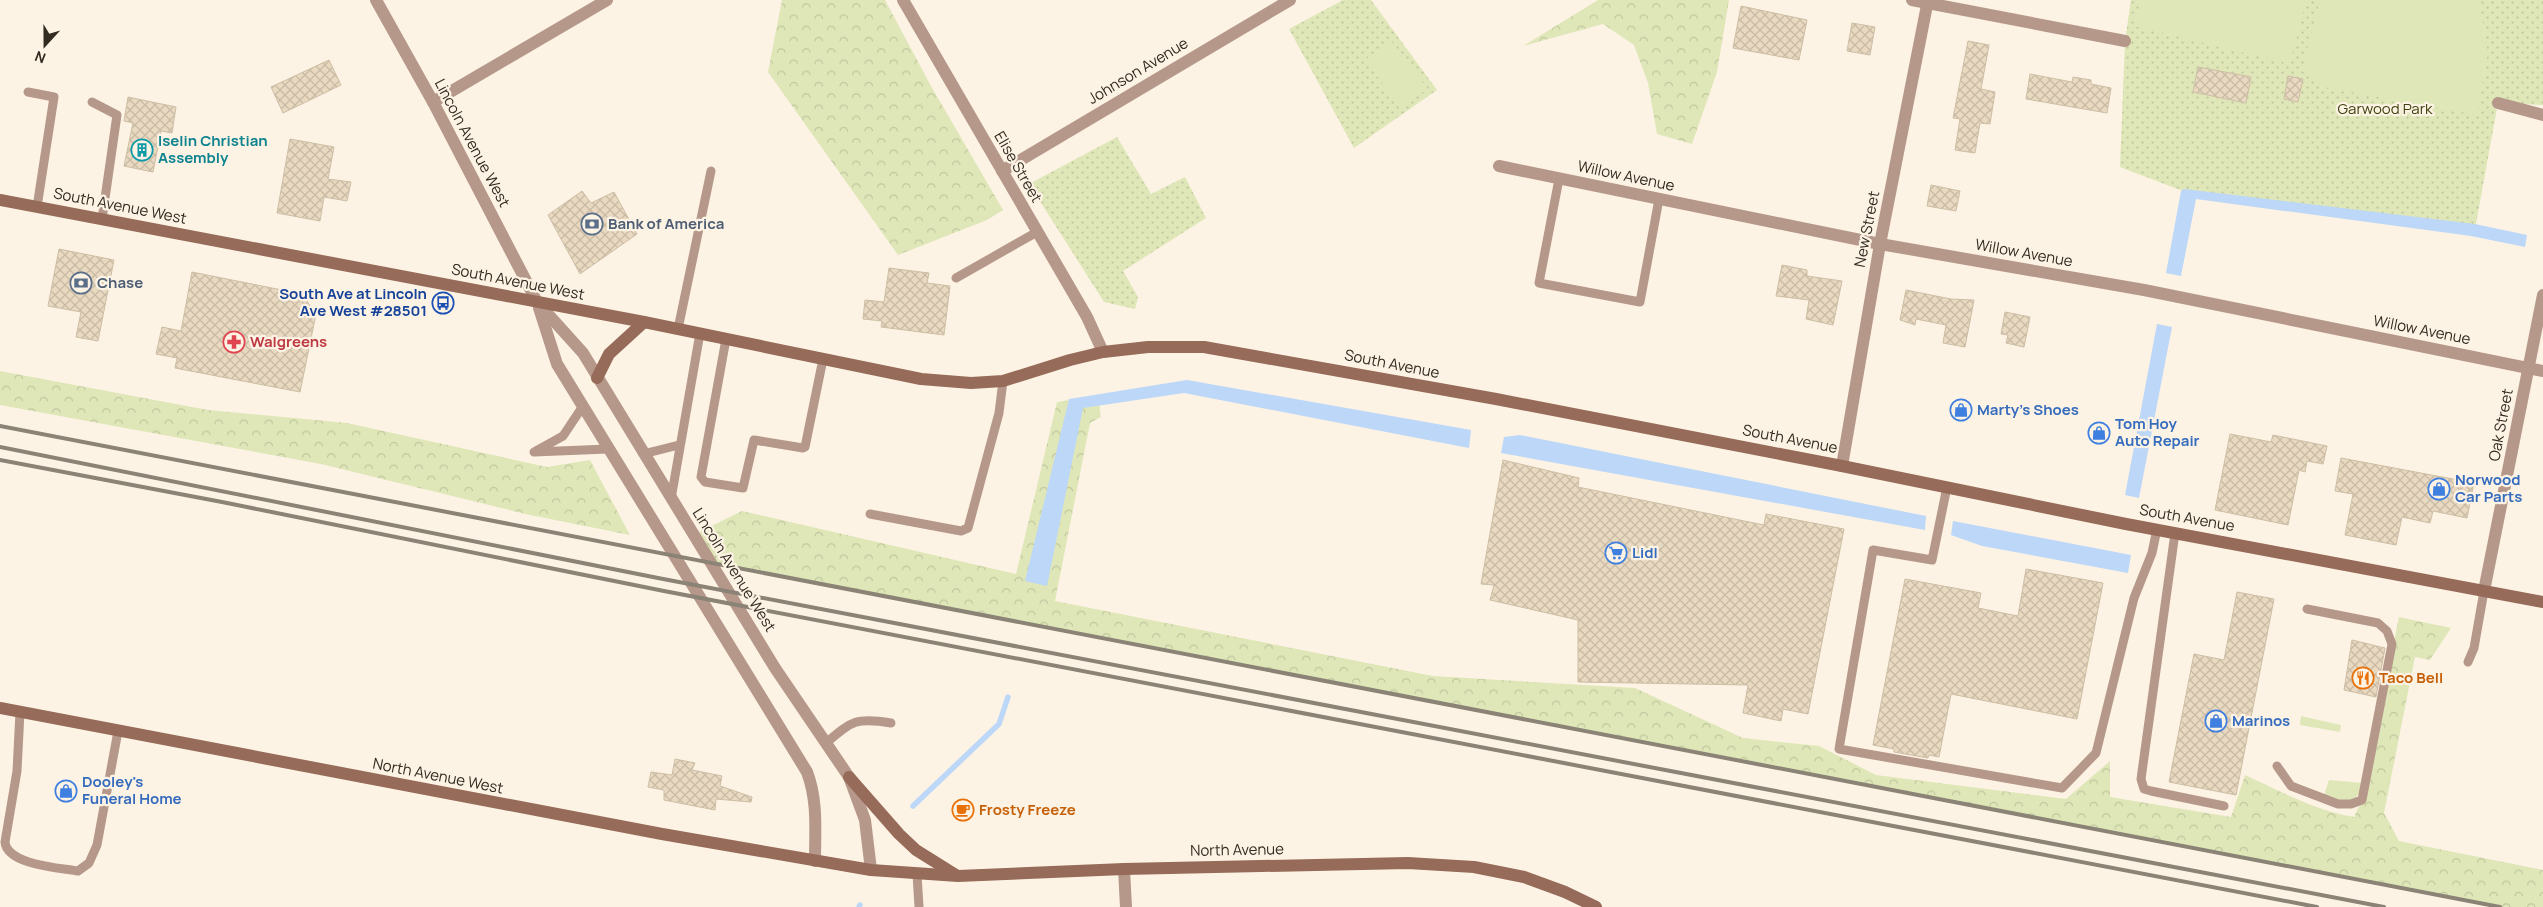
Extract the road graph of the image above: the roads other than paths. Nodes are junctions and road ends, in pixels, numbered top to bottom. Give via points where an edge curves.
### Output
1 (376, 0) edge
2 (607, 0) edge
3 (903, 0) edge
4 (1290, 0) edge
5 (1912, 0) edge
6 (1928, 2) edge
7 (2125, 40) dead end
8 (28, 92) dead end
9 (92, 102) dead end
10 (433, 102) junction
11 (2498, 103) dead end
12 (2543, 115) edge
13 (1499, 166) dead end
14 (711, 171) dead end
15 (1002, 171) junction
16 (1559, 179) junction
17 (1659, 199) junction
18 (0, 200) edge
19 (37, 206) junction
20 (102, 219) junction
21 (1037, 232) junction
22 (1880, 244) junction
23 (956, 278) dead end
24 (2543, 295) edge
25 (537, 302) junction
26 (644, 322) junction
27 (678, 329) junction
28 (700, 333) junction
29 (726, 339) junction
30 (1103, 352) junction
31 (823, 359) junction
32 (2529, 368) junction
33 (2543, 371) edge
34 (1029, 373) joint
35 (597, 378) junction
36 (1003, 381) junction
37 (583, 406) junction
38 (680, 445) junction
39 (608, 449) junction
40 (643, 454) junction
41 (1842, 466) junction
42 (1947, 487) junction
43 (671, 500) junction
44 (870, 514) dead end
45 (2157, 529) junction
46 (2176, 533) junction
47 (2484, 591) junction
48 (2543, 602) edge
49 (2307, 609) dead end
50 (2468, 662) dead end
51 (0, 708) edge
52 (20, 712) junction
53 (891, 723) dead end
54 (118, 731) junction
55 (826, 743) junction
56 (2277, 766) dead end
57 (849, 776) junction
58 (2224, 806) dead end
59 (815, 861) junction
60 (1124, 869) junction
61 (872, 870) junction
62 (917, 874) junction
63 (958, 876) junction
64 (919, 907) edge
65 (1126, 907) edge
66 (1596, 907) edge

1 - 10 street, Lincoln Avenue West
2 - 10 street
3 - 15 street, Elise Street
4 - 15 street, Johnson Avenue
5 - 6 street
6 - 7 street
6 - 22 street, New Street
8 - 19 lane via 54,97
9 - 20 lane via 117,115
10 - 25 street, Lincoln Avenue West
11 - 12 street
13 - 16 street, Willow Avenue
14 - 27 lane
15 - 21 street, Elise Street
16 - 17 street, Willow Avenue
16 - 17 lane via 1539,283 1640,302
17 - 22 street, Willow Avenue
18 - 19 main road, South Avenue West
19 - 20 main road, South Avenue West
20 - 25 main road, South Avenue West
21 - 23 lane
21 - 30 street, Elise Street via 1087,317
22 - 32 street, Willow Avenue via 2144,290
22 - 41 street, New Street
24 - 32 street, Oak Street
25 - 26 main road, South Avenue West
25 - 35 street, Lincoln Avenue West via 583,353
25 - 37 street, Lincoln Avenue West via 557,364
26 - 27 main road, South Avenue West
26 - 35 main road via 609,354
27 - 28 main road, South Avenue West
28 - 29 main road, South Avenue West
28 - 38 lane
29 - 31 main road, South Avenue West
29 - 31 lane via 701,478 705,482 743,488 754,440 805,446
30 - 34 main road, South Avenue
30 - 41 main road, South Avenue via 1148,347 1204,347
31 - 36 main road, South Avenue West via 921,378
32 - 33 street, Willow Avenue
32 - 47 street, Oak Street
34 - 36 main road, South Avenue West
35 - 40 street, Lincoln Avenue West
36 - 44 lane via 999,413 968,528 961,531
37 - 39 street, Lincoln Avenue West
37 - 39 lane via 563,436 534,452
38 - 40 lane
38 - 43 lane
39 - 59 street, Lincoln Avenue West via 807,772 815,805
40 - 43 street, Lincoln Avenue West
41 - 42 main road, South Avenue
42 - 45 main road, South Avenue
42 - 45 lane via 1932,560 1873,550 1839,749 2062,788 2096,752 2134,598 2152,553
43 - 55 street, Lincoln Avenue West via 775,668
45 - 46 main road, South Avenue
46 - 47 main road, South Avenue
46 - 58 lane via 2140,779 2144,789
47 - 48 main road, South Avenue
47 - 50 lane via 2474,648
49 - 56 lane via 2378,623 2387,631 2392,644 2362,800 2338,804 2300,790 2291,786
51 - 52 main road, North Avenue West
52 - 54 main road, North Avenue West
52 - 54 lane via 17,770 5,842 9,851 25,862 78,871 89,863 97,845
53 - 55 lane via 868,719 848,724
54 - 59 main road, North Avenue West
55 - 57 street, Lincoln Avenue West
57 - 61 street, Lincoln Avenue West via 865,820
57 - 63 main road via 916,850
59 - 61 main road, North Avenue West
60 - 63 main road, North Avenue
60 - 65 street
60 - 66 main road, North Avenue via 1408,863 1474,867 1524,877
61 - 62 main road, North Avenue
62 - 63 main road, North Avenue
62 - 64 lane

